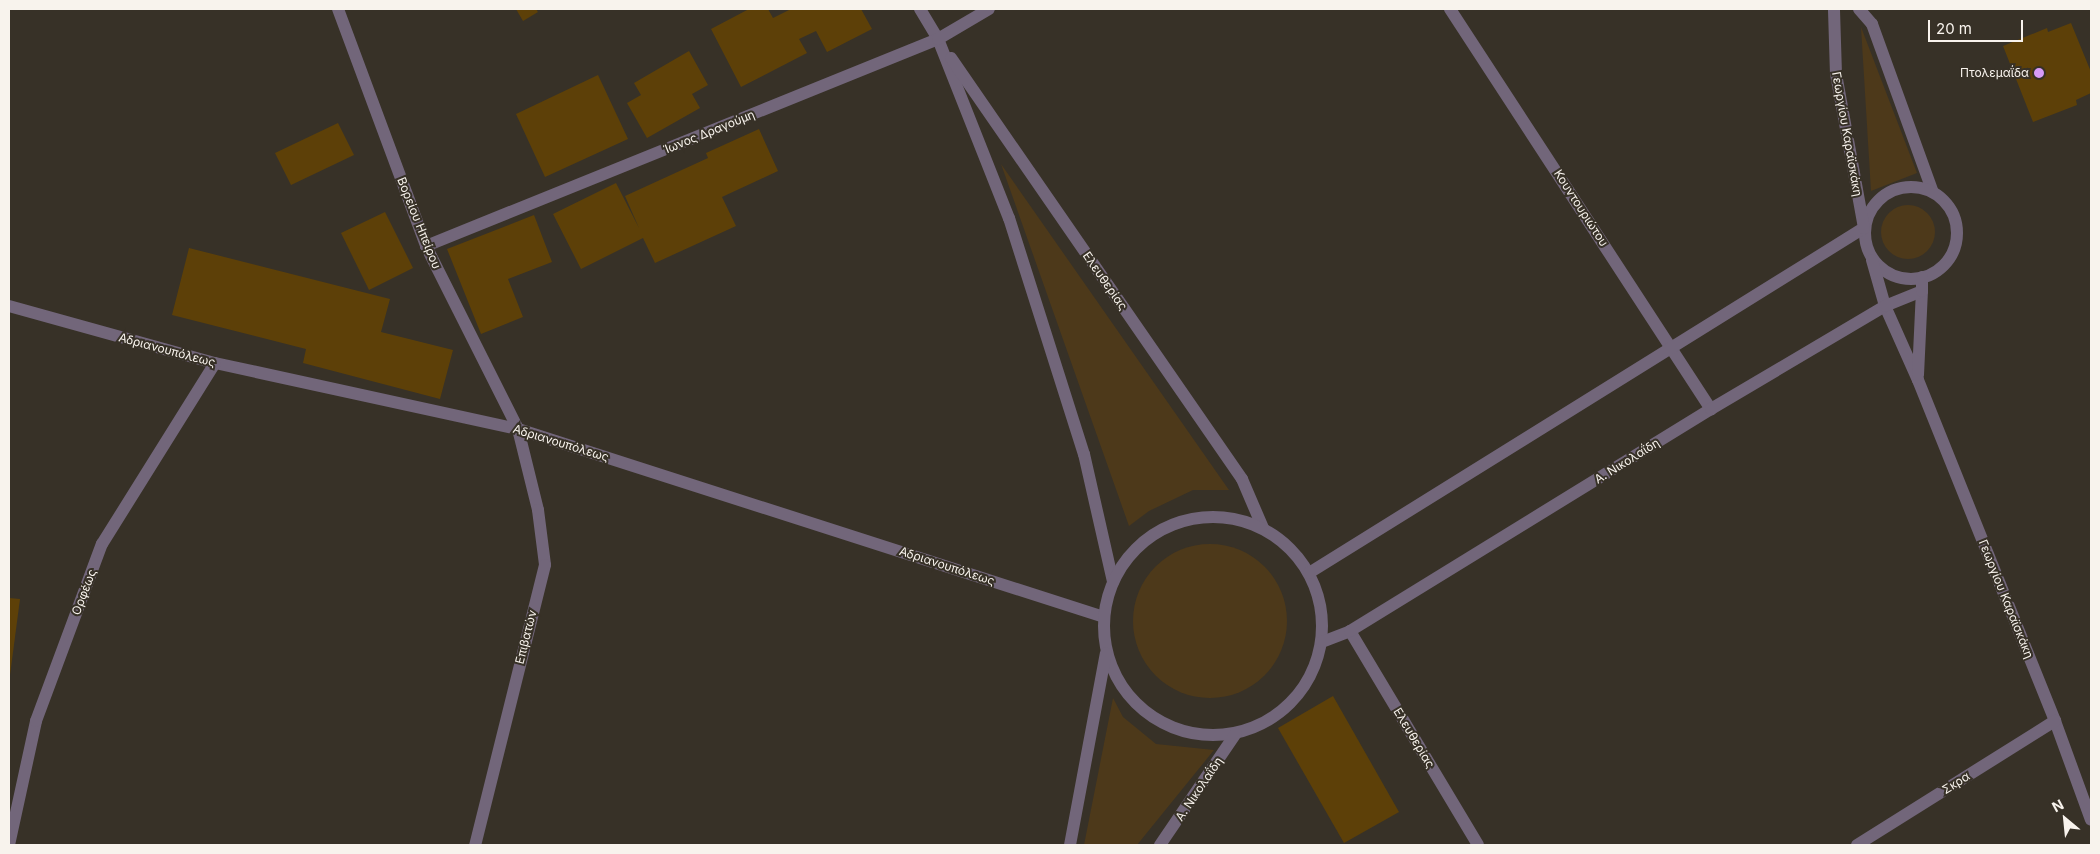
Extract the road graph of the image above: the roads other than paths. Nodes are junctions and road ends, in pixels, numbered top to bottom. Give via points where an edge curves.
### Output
1 (338, 9) edge
2 (920, 9) edge
3 (989, 9) edge
4 (1450, 9) edge
5 (1834, 9) edge
6 (1859, 9) edge
7 (938, 39) junction
8 (1932, 190) junction
9 (1864, 228) junction
10 (426, 246) junction
11 (1872, 260) junction
12 (1922, 277) junction
13 (1922, 291) junction
14 (9, 306) edge
15 (1885, 306) junction
16 (1672, 347) junction
17 (215, 363) junction
18 (1918, 380) junction
19 (1711, 409) junction
20 (518, 429) junction
21 (1263, 528) junction
22 (1309, 573) junction
23 (1113, 582) junction
24 (1104, 617) junction
25 (1350, 631) junction
26 (1322, 642) junction
27 (1106, 653) junction
28 (2055, 722) junction
29 (1236, 733) junction
30 (2091, 820) edge
31 (9, 845) edge
32 (475, 845) edge
33 (1070, 845) edge
34 (1160, 845) edge
35 (1478, 845) edge
36 (1858, 845) edge

1 - 10 street, Βορείου Ηπείρου
2 - 7 street, Ελευθερίας
3 - 7 street, Ίωνος Δραγούμη
4 - 16 street, Κουντουριώτου
5 - 9 street, Γεωργίου Καραϊσκάκη via 1836,74
6 - 8 street via 1872,24
7 - 10 street, Ίωνος Δραγούμη
7 - 21 street, Ελευθερίας via 1242,479
7 - 23 street, Ελευθερίας via 1008,218 1084,454
8 - 9 street via 1912,187 1892,193 1874,206
8 - 12 street via 1947,200 1956,216 1958,233 1954,250 1946,262
9 - 11 street via 1865,245
9 - 16 street
10 - 20 street, Βορείου Ηπείρου
11 - 12 street via 1894,277
11 - 15 street, Γεωργίου Καραϊσκάκη
12 - 13 street
13 - 15 street, Α. Νικολαΐδη
13 - 18 street, Γεωργίου Καραϊσκάκη
14 - 17 street, Αδριανουπόλεως
15 - 18 street, Γεωργίου Καραϊσκάκη
15 - 19 street, Α. Νικολαΐδη
16 - 19 street, Κουντουριώτου
16 - 22 street
17 - 20 street, Αδριανουπόλεως
17 - 31 street, Ορφέως via 102,544 36,721
18 - 28 street, Γεωργίου Καραϊσκάκη
19 - 25 street, Α. Νικολαΐδη
20 - 24 street, Αδριανουπόλεως
20 - 32 street, Επιβατών via 538,510 545,565
21 - 22 street via 1297,555
21 - 23 street via 1229,517 1193,518 1160,530 1132,552
22 - 26 street via 1321,610
23 - 24 street
24 - 27 street
25 - 26 street, Α. Νικολαΐδη
25 - 35 street, Ελευθερίας
26 - 29 street via 1312,673 1293,700 1267,721
27 - 29 street via 1120,684 1141,709 1170,727 1203,735
27 - 33 street
28 - 30 street, Γεωργίου Καραϊσκάκη
28 - 36 street, Σκρα
29 - 34 street, Α. Νικολαΐδη

